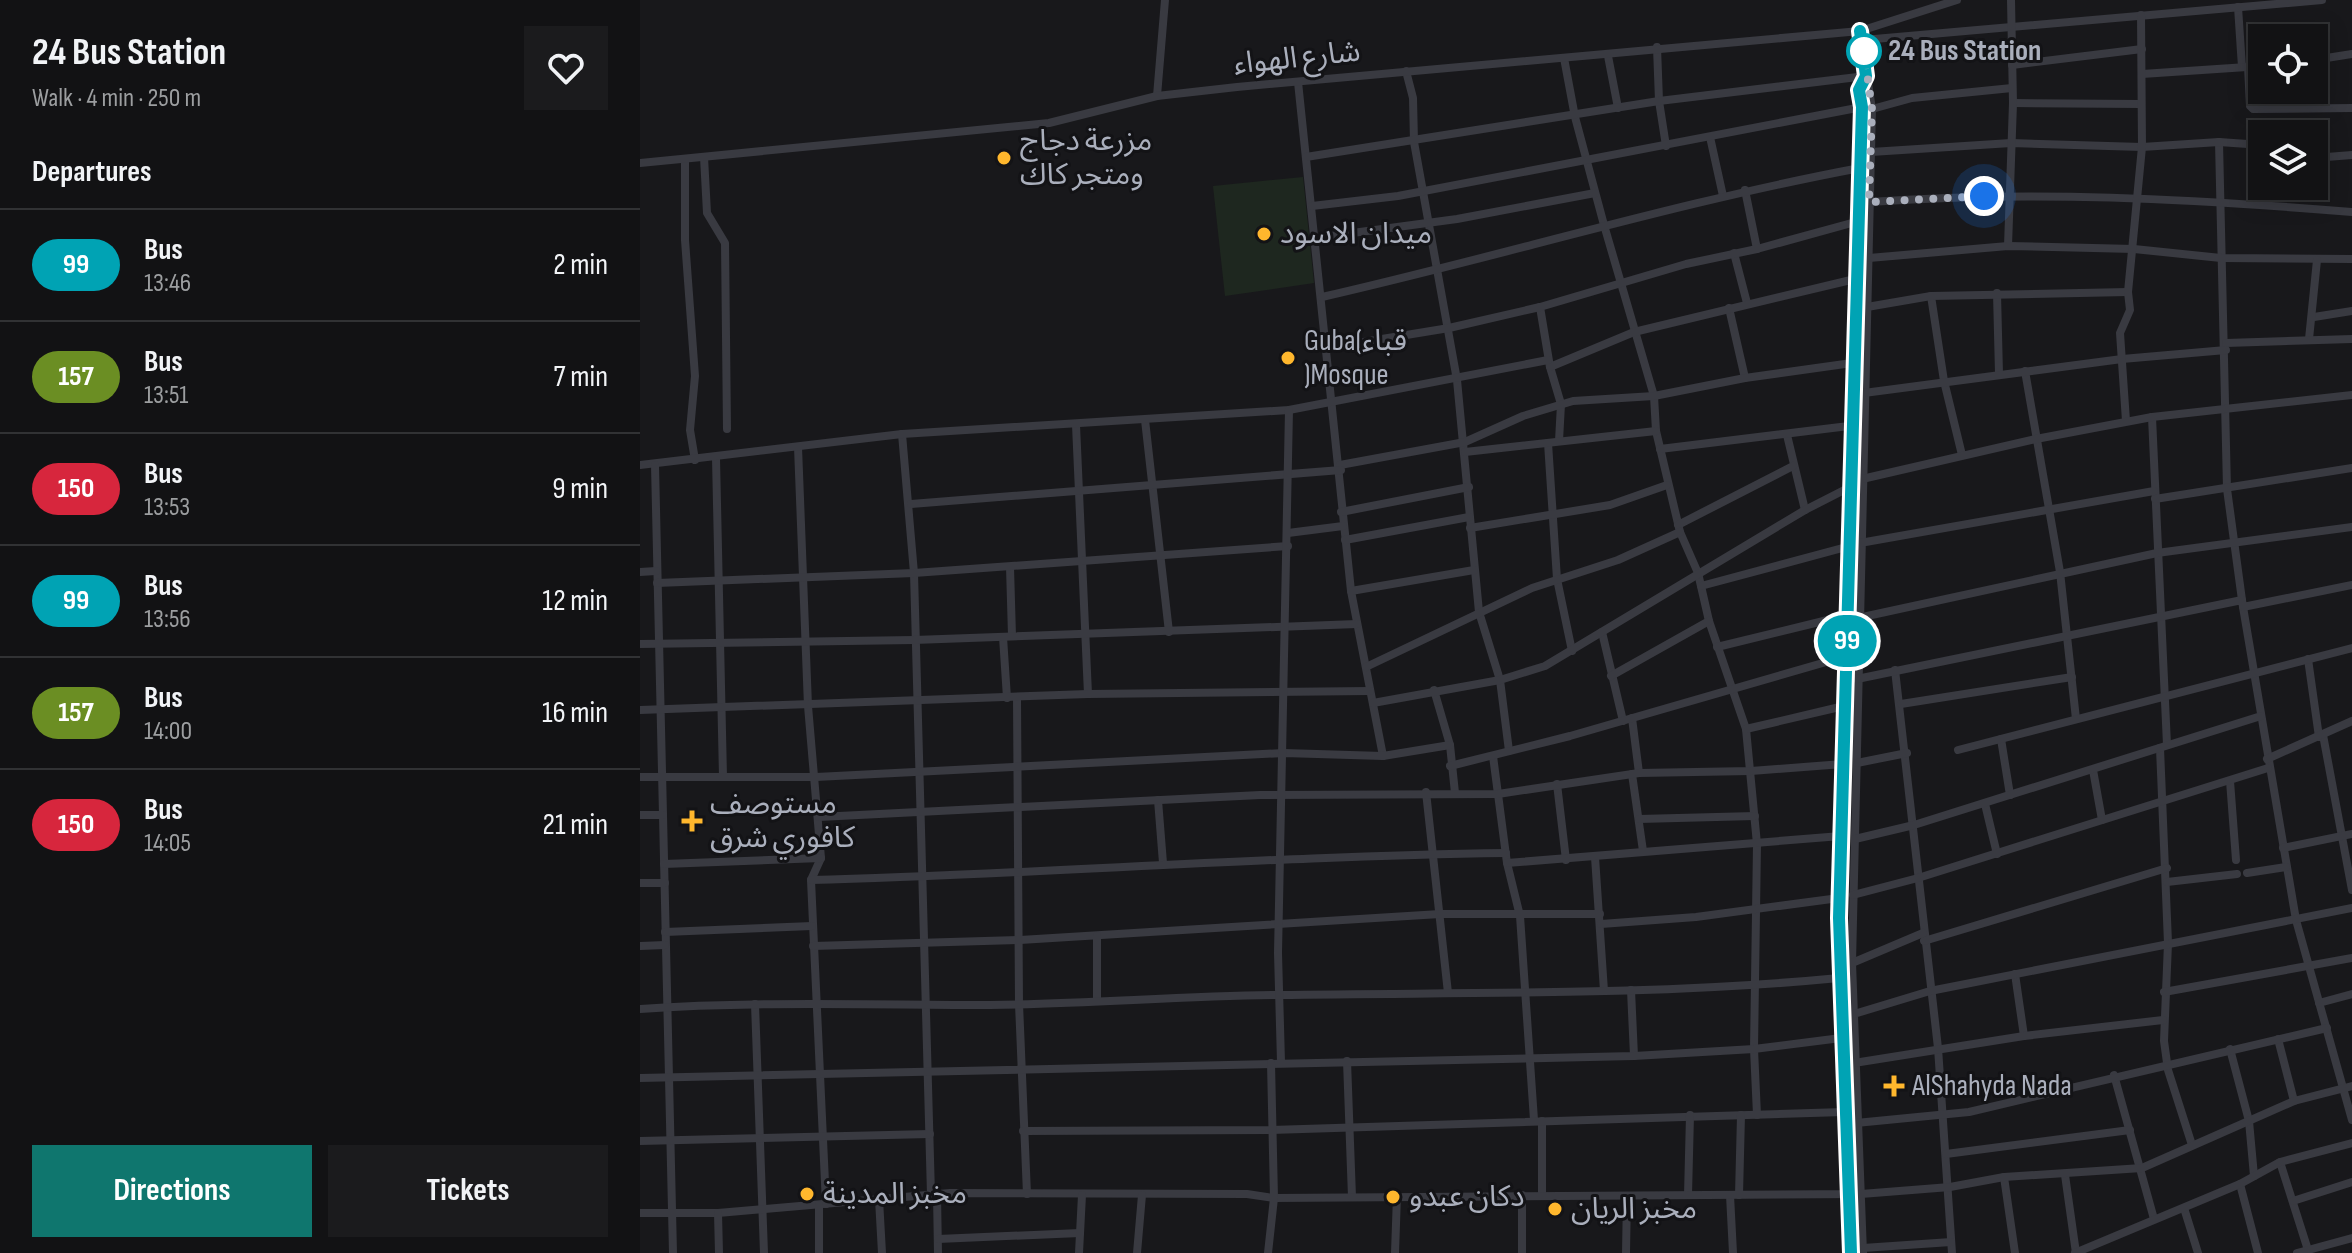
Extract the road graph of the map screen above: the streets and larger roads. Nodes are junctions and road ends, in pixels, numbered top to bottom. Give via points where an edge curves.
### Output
1 (1165, 0) edge
2 (1957, 0) edge
3 (2011, 0) edge
4 (2322, 0) edge
5 (2238, 7) junction
6 (2141, 15) junction
7 (2012, 27) junction
8 (1861, 36) junction
9 (1657, 47) junction
10 (2142, 49) junction
11 (2352, 54) edge
12 (1608, 56) junction
13 (1564, 58) junction
14 (2328, 58) edge
15 (2012, 65) junction
16 (2245, 67) junction
17 (2248, 67) edge
18 (1406, 71) junction
19 (2142, 74) junction
20 (1866, 76) junction
21 (1298, 82) junction
22 (2012, 88) junction
23 (1157, 96) junction
24 (1659, 101) junction
25 (2013, 103) junction
26 (2141, 104) junction
27 (1618, 108) junction
28 (1867, 108) junction
29 (2352, 108) edge
30 (1575, 117) junction
31 (1710, 137) junction
32 (1414, 142) junction
33 (2219, 142) junction
34 (2011, 143) junction
35 (2248, 144) edge
36 (1666, 146) junction
37 (2142, 147) junction
38 (1871, 152) junction
39 (2352, 155) edge
40 (704, 157) junction
41 (1306, 157) junction
42 (2328, 157) edge
43 (685, 159) junction
44 (1587, 160) junction
45 (640, 163) edge
46 (1860, 168) junction
47 (1425, 189) junction
48 (1745, 190) junction
49 (1595, 193) junction
50 (1723, 196) junction
51 (2011, 196) junction
52 (2136, 198) junction
53 (1869, 202) junction
54 (2219, 203) junction
55 (1312, 206) junction
56 (2352, 212) edge
57 (1859, 221) junction
58 (1429, 223) junction
59 (1604, 225) junction
60 (1315, 238) junction
61 (2008, 246) junction
62 (1757, 249) junction
63 (2134, 249) junction
64 (1734, 253) junction
65 (1869, 258) junction
66 (2221, 258) junction
67 (2352, 259) edge
68 (2317, 260) junction
69 (1438, 271) junction
70 (1855, 279) junction
71 (1621, 282) junction
72 (2128, 292) junction
73 (1997, 293) junction
74 (1931, 296) junction
75 (1322, 297) junction
76 (1747, 303) junction
77 (1540, 307) junction
78 (1867, 307) junction
79 (1729, 308) junction
80 (2352, 311) edge
81 (2314, 317) junction
82 (1449, 328) junction
83 (1634, 332) junction
84 (2309, 339) junction
85 (2352, 339) edge
86 (2226, 347) junction
87 (1327, 348) junction
88 (2122, 359) junction
89 (1549, 363) junction
90 (1852, 363) junction
91 (2025, 371) junction
92 (1999, 374) junction
93 (1745, 378) junction
94 (1457, 380) junction
95 (1944, 381) junction
96 (1864, 393) junction
97 (2352, 395) edge
98 (1654, 396) junction
99 (1333, 404) junction
100 (1561, 404) junction
101 (2224, 408) junction
102 (1289, 410) junction
103 (2152, 417) junction
104 (1145, 420) junction
105 (2126, 421) junction
106 (1076, 425) junction
107 (1859, 425) junction
108 (727, 429) dead end
109 (1656, 431) junction
110 (902, 434) junction
111 (1787, 435) junction
112 (2036, 439) junction
113 (1559, 441) junction
114 (1465, 442) junction
115 (1548, 443) junction
116 (798, 447) junction
117 (1660, 449) junction
118 (1465, 452) junction
119 (1962, 455) junction
120 (716, 458) junction
121 (695, 460) junction
122 (640, 465) edge
123 (655, 465) junction
124 (1793, 466) junction
125 (1341, 468) junction
126 (2352, 468) edge
127 (1288, 473) junction
128 (1862, 479) junction
129 (1667, 485) junction
130 (1854, 485) junction
131 (1153, 487) junction
132 (1469, 487) junction
133 (2227, 489) junction
134 (1080, 492) junction
135 (2154, 495) junction
136 (911, 504) junction
137 (2049, 507) junction
138 (1805, 510) junction
139 (1341, 512) junction
140 (1552, 514) junction
141 (1469, 517) junction
142 (1343, 526) junction
143 (2352, 527) edge
144 (1470, 528) junction
145 (1679, 528) junction
146 (1288, 533) junction
147 (1345, 540) junction
148 (2232, 541) junction
149 (1860, 543) junction
150 (1288, 546) junction
151 (1850, 546) junction
152 (2157, 553) junction
153 (1162, 557) junction
154 (1083, 562) junction
155 (1010, 567) junction
156 (1474, 570) junction
157 (656, 571) junction
158 (640, 572) edge
159 (2060, 572) junction
160 (914, 573) junction
161 (1698, 573) junction
162 (804, 579) junction
163 (1557, 579) junction
164 (718, 582) junction
165 (657, 583) junction
166 (2352, 585) edge
167 (1701, 586) junction
168 (1351, 591) junction
169 (2242, 604) junction
170 (1479, 612) junction
171 (1848, 615) junction
172 (2160, 617) junction
173 (1858, 618) junction
174 (1709, 621) junction
175 (1357, 624) junction
176 (1287, 629) junction
177 (1169, 632) junction
178 (1602, 632) junction
179 (1085, 635) junction
180 (1008, 636) junction
181 (2069, 637) junction
182 (914, 640) junction
183 (806, 641) junction
184 (720, 643) junction
185 (640, 644) edge
186 (658, 644) junction
187 (1717, 647) junction
188 (2352, 648) edge
189 (1572, 651) junction
190 (1847, 656) junction
191 (2308, 659) junction
192 (1366, 667) junction
193 (1895, 670) junction
194 (2254, 672) junction
195 (1611, 676) junction
196 (2072, 677) junction
197 (1857, 679) junction
198 (1500, 680) junction
199 (1286, 689) junction
200 (1732, 689) junction
201 (1434, 690) junction
202 (1370, 691) junction
203 (1088, 694) junction
204 (2164, 697) junction
205 (1012, 698) junction
206 (916, 702) junction
207 (1373, 703) junction
208 (1901, 704) junction
209 (808, 706) junction
210 (1844, 706) junction
211 (722, 708) junction
212 (640, 710) edge
213 (659, 710) junction
214 (2261, 716) junction
215 (2076, 719) junction
216 (1628, 720) junction
217 (2352, 721) edge
218 (1746, 729) junction
219 (1843, 731) junction
220 (1857, 733) junction
221 (2321, 736) junction
222 (2001, 739) junction
223 (1450, 745) junction
224 (2163, 746) junction
225 (1958, 750) dead end
226 (1509, 751) junction
227 (1284, 753) junction
228 (1907, 753) junction
229 (1383, 756) junction
230 (1493, 756) junction
231 (1857, 763) junction
232 (2268, 763) junction
233 (1843, 764) junction
234 (1020, 765) junction
235 (1450, 766) junction
236 (2093, 770) junction
237 (917, 771) junction
238 (1751, 771) junction
239 (1636, 773) junction
240 (640, 777) edge
241 (662, 777) junction
242 (723, 777) junction
243 (816, 777) junction
244 (2230, 781) junction
245 (1557, 784) junction
246 (1426, 792) junction
247 (1455, 793) junction
248 (1283, 794) junction
249 (1498, 794) junction
250 (2010, 795) junction
251 (1158, 800) junction
252 (2164, 802) junction
253 (1985, 804) junction
254 (1020, 806) junction
255 (918, 811) junction
256 (640, 815) edge
257 (663, 815) junction
258 (1755, 816) junction
259 (819, 817) junction
260 (1639, 819) junction
261 (2102, 820) junction
262 (1914, 825) junction
263 (2348, 835) edge
264 (1841, 836) junction
265 (1855, 839) junction
266 (1757, 844) junction
267 (2283, 848) junction
268 (1643, 851) junction
269 (1434, 854) junction
270 (1997, 854) junction
271 (1595, 857) junction
272 (821, 858) junction
273 (1506, 858) junction
274 (1281, 859) junction
275 (1566, 860) junction
276 (2236, 860) dead end
277 (1163, 863) junction
278 (664, 864) junction
279 (2286, 867) junction
280 (2167, 868) junction
281 (1019, 873) junction
282 (2247, 873) dead end
283 (2237, 874) dead end
284 (922, 878) junction
285 (1918, 878) junction
286 (811, 880) junction
287 (2167, 882) junction
288 (640, 883) edge
289 (665, 883) junction
290 (2352, 890) edge
291 (1853, 895) junction
292 (1839, 898) junction
293 (2352, 908) edge
294 (1755, 911) junction
295 (1440, 914) junction
296 (1600, 914) junction
297 (1520, 916) junction
298 (2296, 920) junction
299 (1601, 924) junction
300 (1279, 925) junction
301 (812, 926) junction
302 (665, 932) junction
303 (1097, 936) junction
304 (1923, 937) junction
305 (1020, 940) junction
306 (922, 943) junction
307 (2168, 943) junction
308 (665, 945) junction
309 (640, 946) edge
310 (813, 946) junction
311 (2352, 958) edge
312 (1852, 963) junction
313 (2308, 967) junction
314 (2015, 974) junction
315 (1839, 978) junction
316 (1754, 986) junction
317 (1631, 990) junction
318 (1604, 991) junction
319 (1930, 991) junction
320 (2164, 992) junction
321 (1448, 993) junction
322 (2352, 994) edge
323 (1280, 995) junction
324 (1524, 995) junction
325 (1097, 1001) junction
326 (2319, 1003) junction
327 (755, 1004) junction
328 (814, 1004) junction
329 (1019, 1004) junction
330 (925, 1005) junction
331 (667, 1007) junction
332 (640, 1009) edge
333 (1840, 1014) junction
334 (1854, 1014) junction
335 (2163, 1020) junction
336 (2327, 1028) junction
337 (2024, 1036) junction
338 (1841, 1038) junction
339 (2278, 1039) junction
340 (1938, 1048) junction
341 (1754, 1049) junction
342 (2230, 1049) junction
343 (1634, 1056) junction
344 (1531, 1058) junction
345 (1347, 1061) junction
346 (1281, 1062) junction
347 (1271, 1063) junction
348 (1854, 1063) junction
349 (2166, 1064) junction
350 (1020, 1068) junction
351 (929, 1069) junction
352 (817, 1071) junction
353 (759, 1074) junction
354 (2114, 1075) junction
355 (667, 1077) junction
356 (640, 1078) edge
357 (2347, 1087) edge
358 (2294, 1101) junction
359 (1844, 1112) junction
360 (1690, 1115) junction
361 (1741, 1115) junction
362 (1757, 1115) junction
363 (1941, 1116) junction
364 (1538, 1120) junction
365 (2352, 1120) edge
366 (2249, 1121) junction
367 (1856, 1123) junction
368 (1350, 1127) junction
369 (1271, 1130) junction
370 (2130, 1130) junction
371 (1023, 1131) junction
372 (930, 1134) junction
373 (821, 1136) junction
374 (760, 1138) junction
375 (668, 1140) junction
376 (640, 1141) edge
377 (2352, 1143) edge
378 (2192, 1145) junction
379 (1946, 1154) junction
380 (2280, 1162) junction
381 (2142, 1168) junction
382 (2065, 1175) junction
383 (2254, 1176) junction
384 (2004, 1177) junction
385 (2352, 1182) edge
386 (2240, 1184) junction
387 (1950, 1187) junction
388 (1847, 1192) junction
389 (934, 1194) junction
390 (1027, 1194) junction
391 (1542, 1194) junction
392 (1861, 1194) junction
393 (1082, 1195) junction
394 (1142, 1195) junction
395 (1397, 1195) junction
396 (1522, 1195) junction
397 (1688, 1195) junction
398 (1734, 1195) junction
399 (1627, 1196) junction
400 (1352, 1197) junction
401 (1274, 1198) junction
402 (879, 1199) junction
403 (2293, 1201) junction
404 (823, 1204) junction
405 (2184, 1208) junction
406 (763, 1210) junction
407 (640, 1213) edge
408 (718, 1213) junction
409 (670, 1214) junction
410 (2154, 1219) junction
411 (1080, 1233) junction
412 (2352, 1238) edge
413 (938, 1239) junction
414 (1951, 1242) junction
415 (2325, 1248) edge
416 (1863, 1250) edge
417 (2308, 1250) junction
418 (673, 1253) edge
419 (719, 1253) edge
420 (764, 1253) edge
421 (819, 1253) edge
422 (882, 1253) edge
423 (938, 1253) edge
424 (1079, 1253) edge
425 (1137, 1253) edge
426 (1268, 1253) edge
427 (1395, 1253) edge
428 (1522, 1253) edge
429 (1626, 1253) edge
430 (1733, 1253) edge
431 (1851, 1253) edge
432 (1952, 1253) edge
433 (2015, 1253) edge
434 (2075, 1253) edge
435 (2198, 1253) edge
436 (2258, 1253) edge
437 (2297, 1253) edge

1 - 23 street
2 - 8 street, شارع الهواء
3 - 7 street
4 - 5 street
5 - 6 street
5 - 16 street
6 - 7 street
6 - 10 street
7 - 8 street
7 - 15 street
8 - 9 street, شارع الهواء
8 - 20 street
9 - 12 street, شارع الهواء
9 - 24 street
10 - 15 street
10 - 19 street
11 - 14 street
12 - 13 street, شارع الهواء
12 - 27 street
13 - 18 street, شارع الهواء
13 - 30 street
15 - 22 street
16 - 17 street
16 - 19 street
16 - 29 street via 2253,109
18 - 21 street, شارع الهواء
18 - 32 street
19 - 26 street
20 - 24 street
20 - 28 street via 1859,90
21 - 23 street, شارع الهواء
21 - 41 street
22 - 25 street
22 - 28 street
23 - 40 street, شارع الهواء via 1049,123
24 - 27 street
24 - 36 street
25 - 26 street
25 - 34 street
26 - 37 street
27 - 30 street
28 - 31 street
28 - 38 street
28 - 46 street
30 - 32 street
30 - 44 street
31 - 36 street
31 - 50 street
32 - 41 street
32 - 47 street
33 - 35 street
33 - 37 street
33 - 54 street
34 - 37 street
34 - 38 street
34 - 51 street
36 - 44 street
37 - 52 street
38 - 53 street
39 - 42 street
40 - 43 street, شارع الهواء
40 - 108 street via 708,216 725,243
41 - 55 street
43 - 45 street, شارع الهواء
43 - 121 street via 684,237 695,376 690,430
44 - 47 street
44 - 49 street
46 - 48 street
46 - 57 street
47 - 55 street
47 - 58 street
48 - 50 street
48 - 62 street
49 - 58 street
49 - 59 street
50 - 59 street
51 - 52 street
51 - 53 street
51 - 61 street
52 - 54 street
52 - 63 street
53 - 65 street
54 - 56 street
54 - 66 street
55 - 60 street
57 - 62 street
57 - 70 street
58 - 60 street
58 - 69 street
59 - 69 street
59 - 71 street
60 - 75 street
61 - 63 street
61 - 65 street
62 - 64 street
63 - 66 street
63 - 72 street
64 - 71 street
64 - 76 street
65 - 78 street
66 - 68 street
66 - 86 street
67 - 68 street
68 - 81 street
69 - 75 street
69 - 82 street
70 - 76 street
70 - 90 street
71 - 77 street
71 - 83 street
72 - 73 street
72 - 88 street via 2130,310 2120,333
73 - 74 street
73 - 92 street
74 - 78 street
74 - 95 street
75 - 87 street
76 - 79 street
77 - 82 street
77 - 89 street
78 - 96 street
79 - 83 street
79 - 93 street
80 - 81 street
81 - 84 street
82 - 87 street
82 - 94 street
83 - 89 street
83 - 98 street
84 - 85 street
84 - 86 street
86 - 88 street
86 - 101 street
87 - 99 street
88 - 91 street
88 - 105 street
89 - 94 street
89 - 100 street
90 - 93 street
90 - 107 street
91 - 92 street
91 - 112 street
92 - 95 street
93 - 98 street
94 - 99 street
94 - 114 street
95 - 96 street
95 - 119 street
96 - 107 street
97 - 101 street
98 - 100 street
98 - 109 street
99 - 102 street
99 - 125 street
100 - 113 street
100 - 114 street
101 - 103 street
101 - 133 street
102 - 104 street
102 - 127 street
103 - 105 street
103 - 135 street
104 - 106 street
104 - 131 street
105 - 112 street
106 - 110 street
106 - 134 street
107 - 111 street
107 - 128 street
107 - 130 street
109 - 113 street
109 - 117 street
110 - 116 street
110 - 136 street
111 - 117 street
111 - 124 street
112 - 119 street
112 - 137 street
113 - 115 street
114 - 118 street
114 - 125 street
115 - 118 street
115 - 140 street
116 - 120 street
116 - 162 street
117 - 129 street
118 - 132 street
119 - 128 street
120 - 121 street
120 - 164 street
121 - 123 street
122 - 123 street
123 - 157 street
124 - 138 street
124 - 145 street
125 - 127 street
125 - 139 street
126 - 133 street
127 - 131 street
127 - 146 street
128 - 149 street
129 - 140 street via 1610,505
129 - 145 street
130 - 138 street
130 - 151 street
131 - 134 street
131 - 153 street
132 - 139 street
132 - 141 street
133 - 135 street
133 - 148 street
134 - 136 street
134 - 154 street
135 - 137 street
135 - 152 street
136 - 160 street
137 - 149 street
137 - 159 street
138 - 161 street
139 - 142 street
140 - 144 street
140 - 163 street
141 - 144 street
141 - 147 street
142 - 146 street
142 - 147 street
143 - 148 street
144 - 156 street
145 - 161 street
145 - 163 street via 1626,558
146 - 150 street
147 - 168 street
148 - 152 street
148 - 169 street
149 - 173 street
150 - 153 street
150 - 176 street
151 - 167 street
151 - 171 street
152 - 159 street
152 - 172 street
153 - 154 street
153 - 177 street
154 - 155 street
154 - 179 street
155 - 160 street
155 - 180 street
156 - 168 street
156 - 170 street
157 - 158 street
157 - 165 street
159 - 173 street
159 - 181 street
160 - 162 street
160 - 182 street
161 - 167 street
161 - 178 street
162 - 164 street
162 - 183 street
163 - 170 street
163 - 189 street
164 - 165 street
164 - 184 street
165 - 186 street
166 - 169 street
167 - 174 street
168 - 175 street
169 - 172 street
169 - 194 street
170 - 192 street
170 - 198 street
171 - 187 street
171 - 190 street
172 - 181 street
172 - 204 street
173 - 197 street
174 - 187 street
174 - 195 street
175 - 176 street
175 - 192 street
176 - 177 street
176 - 199 street
177 - 179 street
178 - 189 street
178 - 195 street
179 - 180 street
179 - 203 street
180 - 182 street
180 - 205 street
181 - 193 street
181 - 196 street
182 - 183 street
182 - 206 street
183 - 184 street
183 - 209 street
184 - 186 street
184 - 211 street
185 - 186 street
186 - 213 street
187 - 200 street
188 - 191 street
189 - 198 street
190 - 200 street
190 - 210 street
191 - 194 street
191 - 221 street
192 - 202 street
193 - 197 street
193 - 208 street
194 - 204 street
194 - 214 street
195 - 216 street
196 - 208 street
196 - 215 street
197 - 220 street
198 - 201 street
198 - 226 street
199 - 202 street
199 - 203 street
199 - 227 street
200 - 216 street
200 - 218 street
201 - 207 street
201 - 223 street
202 - 207 street
203 - 205 street
204 - 215 street
204 - 224 street
205 - 206 street
205 - 234 street
206 - 209 street
206 - 237 street
207 - 229 street
208 - 228 street
209 - 211 street
209 - 243 street
210 - 218 street
210 - 219 street
211 - 213 street
211 - 242 street
212 - 213 street
213 - 241 street
214 - 224 street
214 - 232 street
215 - 222 street
216 - 226 street
216 - 239 street
217 - 221 street
218 - 238 street
219 - 220 street
219 - 233 street
220 - 231 street
221 - 232 street
221 - 263 street
222 - 225 street
222 - 250 street
223 - 229 street
223 - 235 street
224 - 236 street
224 - 252 street
226 - 230 street
227 - 229 street
227 - 234 street
227 - 248 street
228 - 231 street
228 - 262 street
230 - 235 street
230 - 249 street
231 - 265 street
232 - 244 street
232 - 267 street
233 - 238 street
233 - 264 street
234 - 237 street
234 - 254 street
235 - 247 street
236 - 250 street
236 - 261 street
237 - 243 street
237 - 255 street
238 - 239 street
238 - 258 street
239 - 245 street
239 - 260 street
240 - 241 street
241 - 242 street
241 - 257 street
242 - 243 street
243 - 259 street
244 - 252 street
244 - 276 street
245 - 249 street
245 - 275 street
246 - 247 street
246 - 248 street
246 - 269 street
247 - 249 street
248 - 251 street
248 - 274 street
249 - 273 street
250 - 253 street
251 - 254 street
251 - 277 street
252 - 261 street
252 - 280 street
253 - 262 street
253 - 270 street
254 - 255 street
254 - 281 street
255 - 259 street
255 - 284 street
256 - 257 street
257 - 278 street
258 - 260 street
258 - 266 street
259 - 272 street
260 - 268 street
261 - 270 street
262 - 265 street
262 - 285 street
263 - 267 street
263 - 290 street
264 - 266 street
264 - 292 street
265 - 291 street
266 - 268 street
266 - 294 street
267 - 279 street
268 - 271 street
269 - 273 street
269 - 274 street
269 - 295 street
270 - 285 street
271 - 275 street
271 - 296 street
272 - 278 street
272 - 286 street
273 - 275 street
273 - 297 street
274 - 277 street
274 - 300 street
277 - 281 street
278 - 289 street
279 - 282 street
279 - 298 street
280 - 287 street
280 - 304 street
281 - 284 street
281 - 305 street
283 - 287 street
284 - 286 street
284 - 306 street
285 - 291 street
285 - 304 street
286 - 301 street
287 - 307 street
288 - 289 street
289 - 302 street
291 - 312 street
292 - 294 street
292 - 315 street
293 - 298 street
294 - 299 street
294 - 316 street
295 - 297 street
295 - 300 street
295 - 321 street
296 - 297 street
296 - 299 street
297 - 324 street
298 - 307 street
298 - 313 street
299 - 318 street
300 - 303 street
300 - 323 street
301 - 302 street
301 - 310 street
302 - 308 street
303 - 305 street
303 - 325 street
304 - 312 street
304 - 319 street
305 - 306 street
305 - 329 street
306 - 310 street
306 - 330 street
307 - 314 street
307 - 320 street
308 - 309 street
308 - 331 street
310 - 328 street
311 - 313 street
312 - 334 street
313 - 320 street
313 - 326 street
314 - 319 street
314 - 337 street
315 - 316 street
315 - 333 street
316 - 317 street
316 - 341 street
317 - 318 street
317 - 343 street
318 - 324 street
319 - 334 street
319 - 340 street
320 - 335 street
321 - 323 street
321 - 324 street
322 - 326 street
323 - 325 street
323 - 346 street
324 - 344 street
325 - 329 street
326 - 336 street
327 - 328 street
327 - 331 street
327 - 353 street
328 - 330 street
328 - 352 street
329 - 330 street
329 - 350 street
330 - 351 street
331 - 332 street
331 - 355 street
333 - 334 street
333 - 338 street
334 - 348 street
335 - 337 street
335 - 349 street
336 - 339 street
336 - 357 street
337 - 340 street
338 - 341 street
338 - 359 street
339 - 342 street
339 - 358 street
340 - 348 street
340 - 363 street
341 - 343 street
341 - 362 street
342 - 349 street
342 - 366 street
343 - 344 street
344 - 345 street
344 - 364 street
345 - 346 street
345 - 368 street
346 - 347 street
347 - 350 street
347 - 369 street
348 - 367 street
349 - 354 street
349 - 378 street
350 - 351 street
350 - 371 street
351 - 352 street
351 - 372 street
352 - 353 street
352 - 373 street
353 - 355 street
353 - 374 street
354 - 363 street
354 - 370 street
355 - 356 street
355 - 375 street
357 - 358 street
357 - 365 street
358 - 366 street
359 - 362 street
359 - 388 street
360 - 361 street
360 - 364 street
360 - 397 street
361 - 362 street
361 - 398 street
363 - 367 street
363 - 379 street
364 - 368 street
364 - 391 street
366 - 378 street
366 - 383 street
367 - 392 street
368 - 369 street
368 - 400 street
369 - 371 street
369 - 401 street
370 - 379 street
370 - 381 street
371 - 390 street
372 - 373 street
372 - 389 street
373 - 374 street
373 - 404 street
374 - 375 street
374 - 406 street
375 - 376 street
375 - 409 street
377 - 380 street
378 - 381 street
379 - 387 street
380 - 383 street
380 - 403 street
381 - 382 street
381 - 410 street
382 - 384 street
382 - 434 street
383 - 386 street
384 - 387 street
384 - 433 street
385 - 403 street
386 - 405 street
386 - 436 street
387 - 392 street
387 - 414 street
388 - 392 street
388 - 398 street
388 - 431 street
389 - 390 street
389 - 402 street
389 - 413 street
390 - 393 street
391 - 396 street
391 - 399 street
392 - 416 street
393 - 394 street
393 - 411 street
394 - 401 street
394 - 425 street
395 - 396 street
395 - 400 street
395 - 427 street
396 - 428 street
397 - 398 street
397 - 399 street
398 - 430 street
399 - 429 street
400 - 401 street
401 - 426 street
402 - 404 street
402 - 422 street
403 - 417 street
404 - 406 street
404 - 421 street
405 - 410 street
405 - 435 street
406 - 408 street
406 - 420 street
407 - 409 street
408 - 409 street
408 - 419 street
409 - 418 street
410 - 434 street
411 - 413 street
411 - 424 street
412 - 415 street
413 - 423 street
414 - 416 street
414 - 432 street
415 - 417 street
417 - 437 street

